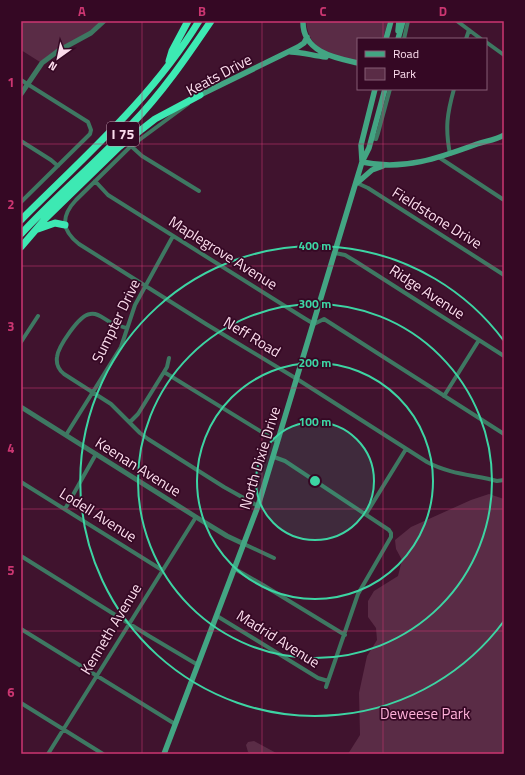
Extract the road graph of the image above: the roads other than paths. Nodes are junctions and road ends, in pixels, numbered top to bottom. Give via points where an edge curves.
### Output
1 (104, 21) edge
2 (188, 21) edge
3 (199, 21) edge
4 (211, 21) edge
5 (303, 21) edge
6 (398, 21) edge
7 (403, 21) edge
8 (408, 21) edge
9 (457, 21) edge
10 (390, 24) edge
11 (469, 30) junction
12 (307, 37) junction
13 (387, 38) edge
14 (400, 38) edge
15 (466, 38) edge
16 (481, 38) edge
17 (487, 43) edge
18 (289, 52) junction
19 (504, 55) edge
20 (331, 57) junction
21 (357, 64) edge
22 (167, 68) junction
23 (21, 80) edge
24 (27, 84) junction
25 (375, 90) edge
26 (385, 90) edge
27 (390, 90) edge
28 (454, 90) edge
29 (21, 94) edge
30 (200, 95) junction
31 (367, 124) junction
32 (504, 135) edge
33 (372, 138) junction
34 (21, 141) edge
35 (131, 146) junction
36 (450, 154) junction
37 (440, 158) junction
38 (362, 162) junction
39 (387, 165) junction
40 (58, 166) junction
41 (95, 181) junction
42 (356, 183) junction
43 (198, 191) dead end
44 (504, 200) edge
45 (21, 202) edge
46 (21, 220) edge
47 (65, 225) junction
48 (36, 230) junction
49 (21, 234) edge
50 (173, 236) junction
51 (21, 247) edge
52 (335, 253) junction
53 (504, 275) edge
54 (146, 286) junction
55 (38, 316) dead end
56 (314, 324) junction
57 (127, 328) junction
58 (479, 340) junction
59 (21, 342) edge
60 (504, 356) edge
61 (169, 358) dead end
62 (164, 372) junction
63 (297, 379) junction
64 (93, 392) junction
65 (444, 396) junction
66 (21, 407) edge
67 (130, 422) junction
68 (504, 434) edge
69 (66, 435) junction
70 (278, 442) junction
71 (406, 450) junction
72 (96, 454) junction
73 (274, 457) junction
74 (503, 480) edge
75 (21, 482) edge
76 (258, 506) junction
77 (65, 509) junction
78 (366, 514) junction
79 (196, 517) junction
80 (244, 544) junction
81 (21, 556) edge
82 (274, 558) dead end
83 (235, 569) junction
84 (162, 570) junction
85 (217, 616) junction
86 (129, 622) junction
87 (21, 629) edge
88 (345, 635) junction
89 (198, 665) junction
90 (97, 676) junction
91 (328, 681) junction
92 (326, 687) dead end
93 (21, 703) edge
94 (175, 724) junction
95 (64, 730) junction
96 (48, 754) edge
97 (103, 754) edge
98 (164, 754) edge

1 - 24 street via 87,36 48,57
2 - 22 highway via 172,51
3 - 22 highway, I 75
4 - 49 highway, I 75 via 182,64 148,107
5 - 12 main road
6 - 14 main road
7 - 14 main road
8 - 14 street
9 - 11 street
10 - 13 main road
11 - 15 street
11 - 16 street
12 - 18 main road, Keats Drive via 304,43
12 - 20 main road via 316,49
17 - 19 street
18 - 20 main road
18 - 30 main road, Keats Drive
20 - 21 main road
22 - 46 highway, I 75 via 114,129
23 - 24 street
24 - 29 street
24 - 40 street via 88,122 90,134
25 - 31 main road, North Dixie Drive
26 - 33 main road, North Dixie Drive
27 - 33 street via 376,139
28 - 36 street via 446,129
30 - 35 street, Keats Drive
30 - 48 highway via 155,119 119,147
31 - 33 main road via 366,132 368,137
31 - 38 main road, North Dixie Drive via 362,145
32 - 36 main road
33 - 38 main road, North Dixie Drive
34 - 40 street
35 - 41 street, Keats Drive
35 - 43 street via 148,160
36 - 37 main road
37 - 39 main road
37 - 44 street
38 - 39 main road
38 - 42 main road, North Dixie Drive
39 - 42 main road via 372,170
40 - 45 street
41 - 47 street, Keats Drive via 73,203
41 - 50 street, Maplegrove Avenue via 108,195
42 - 52 main road, North Dixie Drive
42 - 53 street, Fieldstone Drive via 368,188
47 - 48 highway via 55,223
47 - 54 street, Neff Road via 72,239
48 - 51 highway
50 - 54 street, Sumpter Drive
50 - 56 street, Maplegrove Avenue
52 - 56 main road, North Dixie Drive
52 - 58 street, Ridge Avenue via 355,261
54 - 57 street, Sumpter Drive via 135,305
54 - 63 street, Neff Road
55 - 59 street
56 - 63 main road, North Dixie Drive
56 - 65 street via 324,319
57 - 64 street, Sumpter Drive via 121,347
57 - 64 street via 97,314 88,314 78,320 60,349 57,360 62,372
58 - 60 street, Ridge Avenue
58 - 65 street
61 - 62 street
62 - 67 street via 138,414
62 - 70 street
63 - 70 main road, North Dixie Drive
63 - 71 street, Neff Road
64 - 67 street via 111,404
64 - 69 street, Sumpter Drive
65 - 68 street
66 - 69 street, Keenan Avenue
67 - 76 street via 148,439
69 - 72 street, Keenan Avenue
70 - 73 main road, North Dixie Drive
71 - 74 street, Neff Road via 443,470
71 - 78 street
72 - 77 street
72 - 79 street, Keenan Avenue
73 - 76 main road, North Dixie Drive
73 - 78 street via 285,461
75 - 77 street, Lodell Avenue
76 - 80 main road, North Dixie Drive
77 - 84 street, Lodell Avenue
78 - 88 street via 392,533 361,588
79 - 80 street, Keenan Avenue
79 - 84 street, Kenneth Avenue
80 - 82 street
80 - 83 main road, North Dixie Drive
81 - 86 street
83 - 85 main road, North Dixie Drive
83 - 88 street
84 - 86 street, Kenneth Avenue
85 - 89 main road, North Dixie Drive
85 - 91 street, Madrid Avenue via 318,678
86 - 89 street
86 - 90 street, Kenneth Avenue
87 - 90 street
88 - 91 street
89 - 94 main road, North Dixie Drive
90 - 94 street
90 - 95 street, Kenneth Avenue
91 - 92 street
93 - 95 street
94 - 98 main road, North Dixie Drive
95 - 96 street, Kenneth Avenue
95 - 97 street

